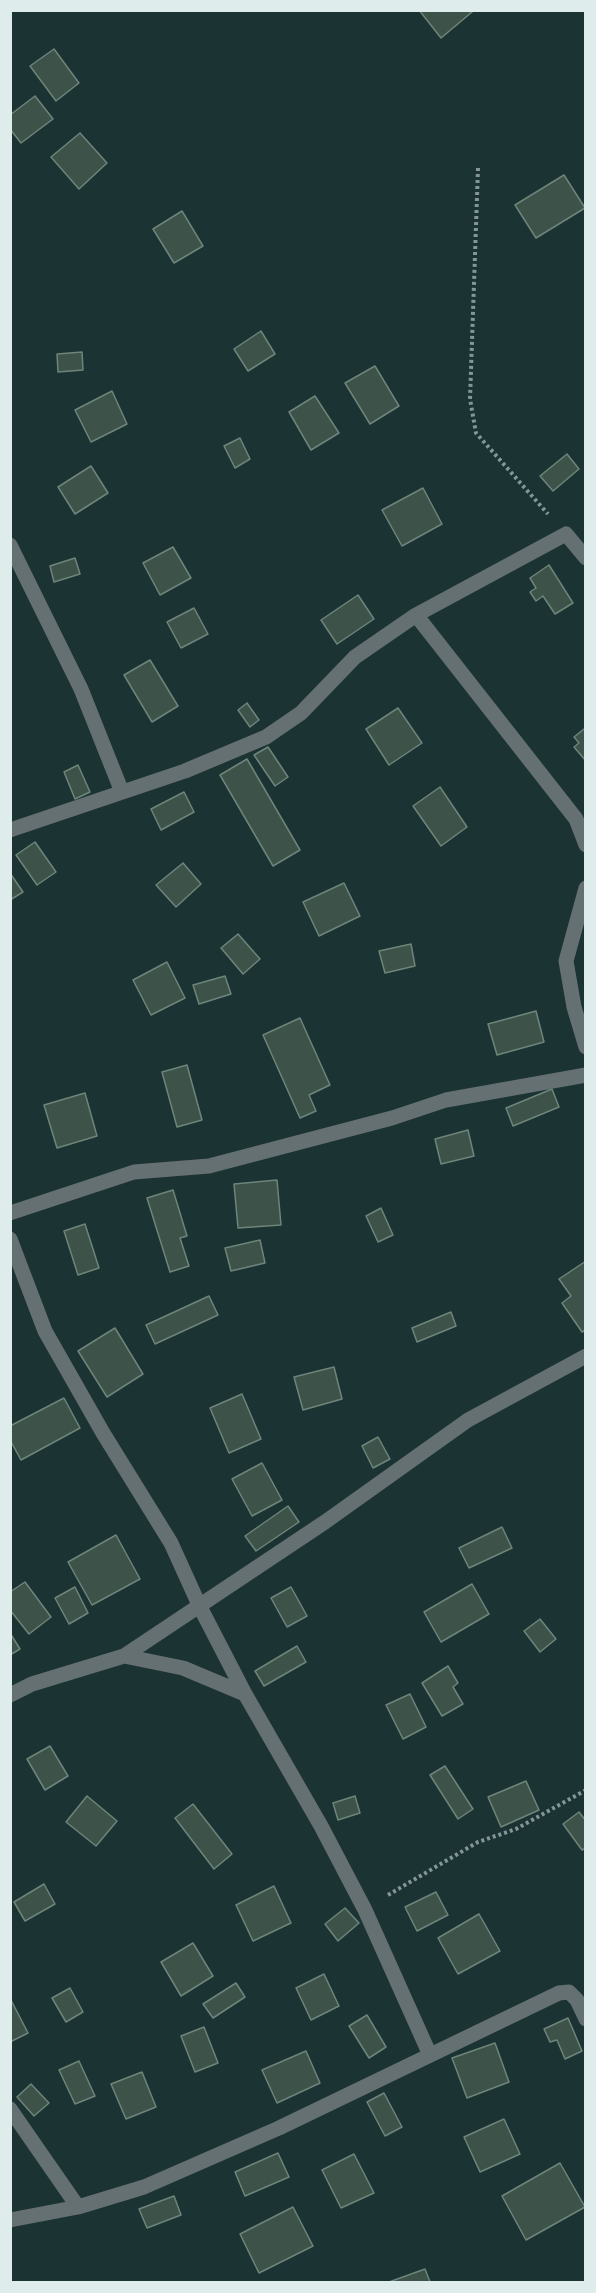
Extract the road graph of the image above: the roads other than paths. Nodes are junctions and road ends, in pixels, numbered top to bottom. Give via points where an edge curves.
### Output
1 (10, 545) edge
2 (585, 558) edge
3 (416, 615) junction
4 (122, 792) junction
5 (10, 830) edge
6 (585, 845) edge
7 (585, 888) edge
8 (585, 1047) edge
9 (585, 1075) edge
10 (10, 1213) edge
11 (10, 1239) edge
12 (585, 1356) edge
13 (200, 1607) junction
14 (124, 1656) junction
15 (245, 1694) junction
16 (10, 1695) edge
17 (585, 2019) edge
18 (430, 2055) junction
19 (10, 2109) edge
20 (78, 2207) junction
21 (10, 2220) edge

1 - 4 street via 76,678
2 - 3 street via 566,534
3 - 4 street via 355,657 301,713 266,737
3 - 6 street via 576,819
4 - 5 street
7 - 8 street via 566,962
9 - 10 street via 446,1100 209,1166 134,1172
11 - 13 street via 45,1331 171,1543
12 - 13 street via 468,1420
13 - 14 street
13 - 15 street
14 - 15 street via 183,1668
14 - 16 street
15 - 18 street via 365,1910
17 - 18 street via 569,1992 559,1993
18 - 20 street via 210,2160 144,2187
19 - 20 street
20 - 21 street

